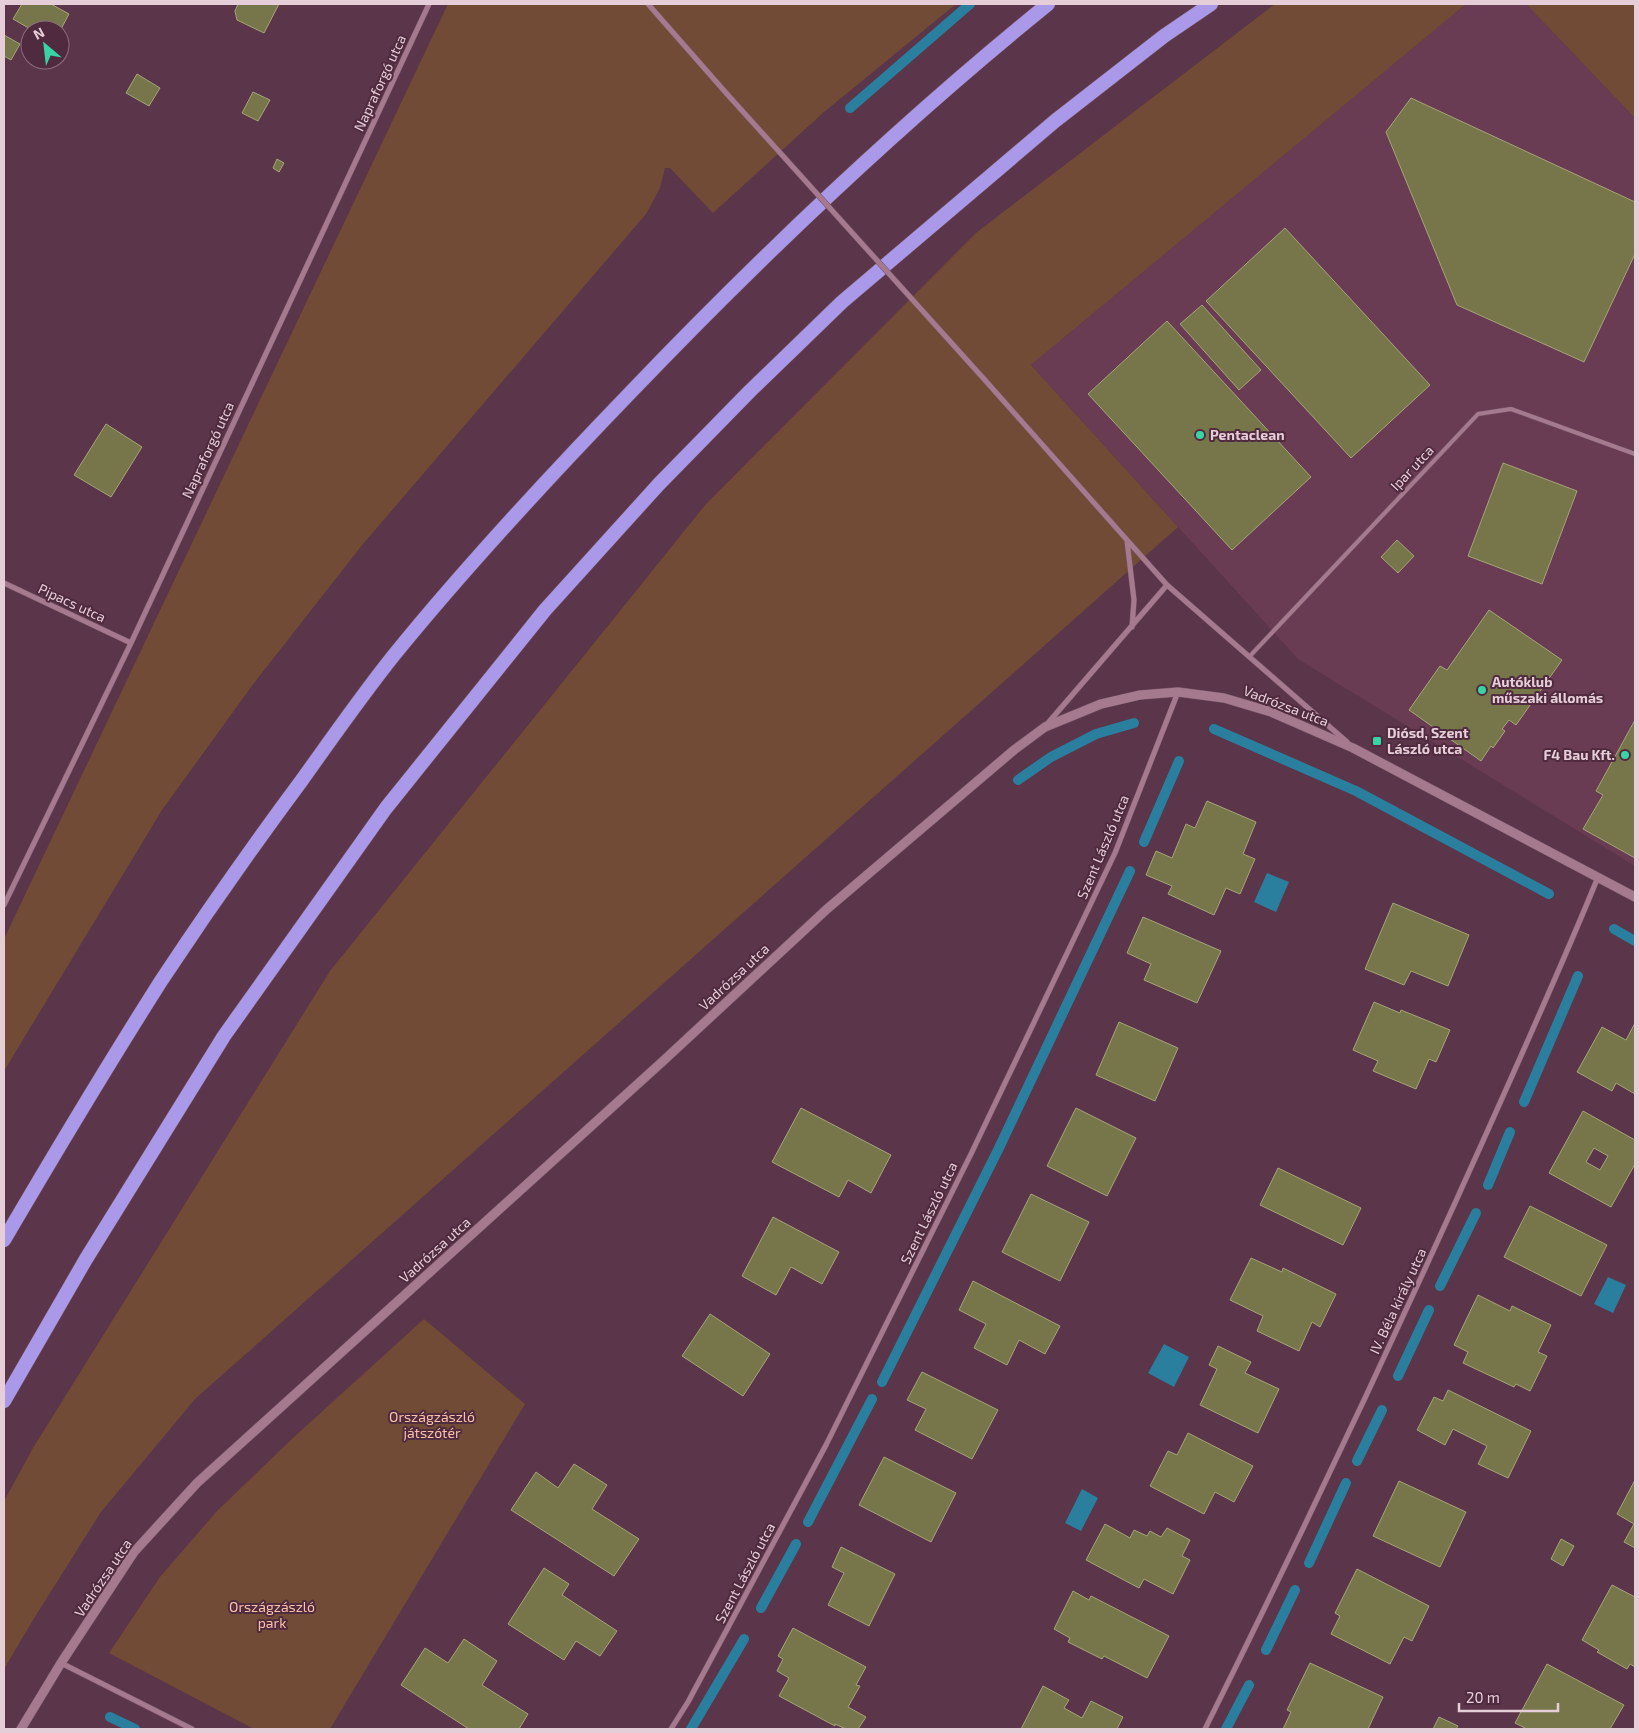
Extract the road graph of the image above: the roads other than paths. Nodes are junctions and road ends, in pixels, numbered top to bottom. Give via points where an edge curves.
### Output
1 (429, 4) edge
2 (648, 4) edge
3 (1048, 4) edge
4 (1211, 4) edge
5 (1635, 454) edge
6 (1127, 540) junction
7 (4, 583) edge
8 (1167, 586) junction
9 (1132, 627) junction
10 (131, 643) junction
11 (1249, 657) junction
12 (1178, 692) junction
13 (1045, 727) junction
14 (1353, 748) junction
15 (1598, 877) junction
16 (1635, 897) edge
17 (4, 905) edge
18 (4, 1240) edge
19 (4, 1401) edge
20 (61, 1663) junction
21 (21, 1729) edge
22 (192, 1729) edge
23 (671, 1729) edge
24 (1205, 1729) edge

1 - 10 street, Napraforgó utca
2 - 6 street, bridge
3 - 18 highway via 986,54 873,155 695,325 587,437 411,636 245,858 164,978 92,1091
4 - 19 highway via 1164,36 1054,122 842,302 659,484 546,610 386,808 224,1036 86,1259
5 - 11 lane, Ipar utca via 1511,410 1478,414
6 - 8 street
6 - 9 street via 1134,600
7 - 10 street, Pipacs utca
8 - 9 street
8 - 11 street
9 - 13 street
10 - 17 street, Napraforgó utca
11 - 14 street
12 - 13 street, Vadrózsa utca via 1140,695 1101,704
12 - 14 street, Vadrózsa utca via 1224,698 1271,712
12 - 23 street, Szent László utca via 1115,853 971,1154 826,1445
13 - 20 street, Vadrózsa utca via 827,909 197,1483 134,1552
14 - 15 street, Vadrózsa utca
15 - 16 street, Vadrózsa utca
15 - 24 street, IV. Béla király utca via 1442,1233
20 - 21 street, Vadrózsa utca
20 - 22 street

